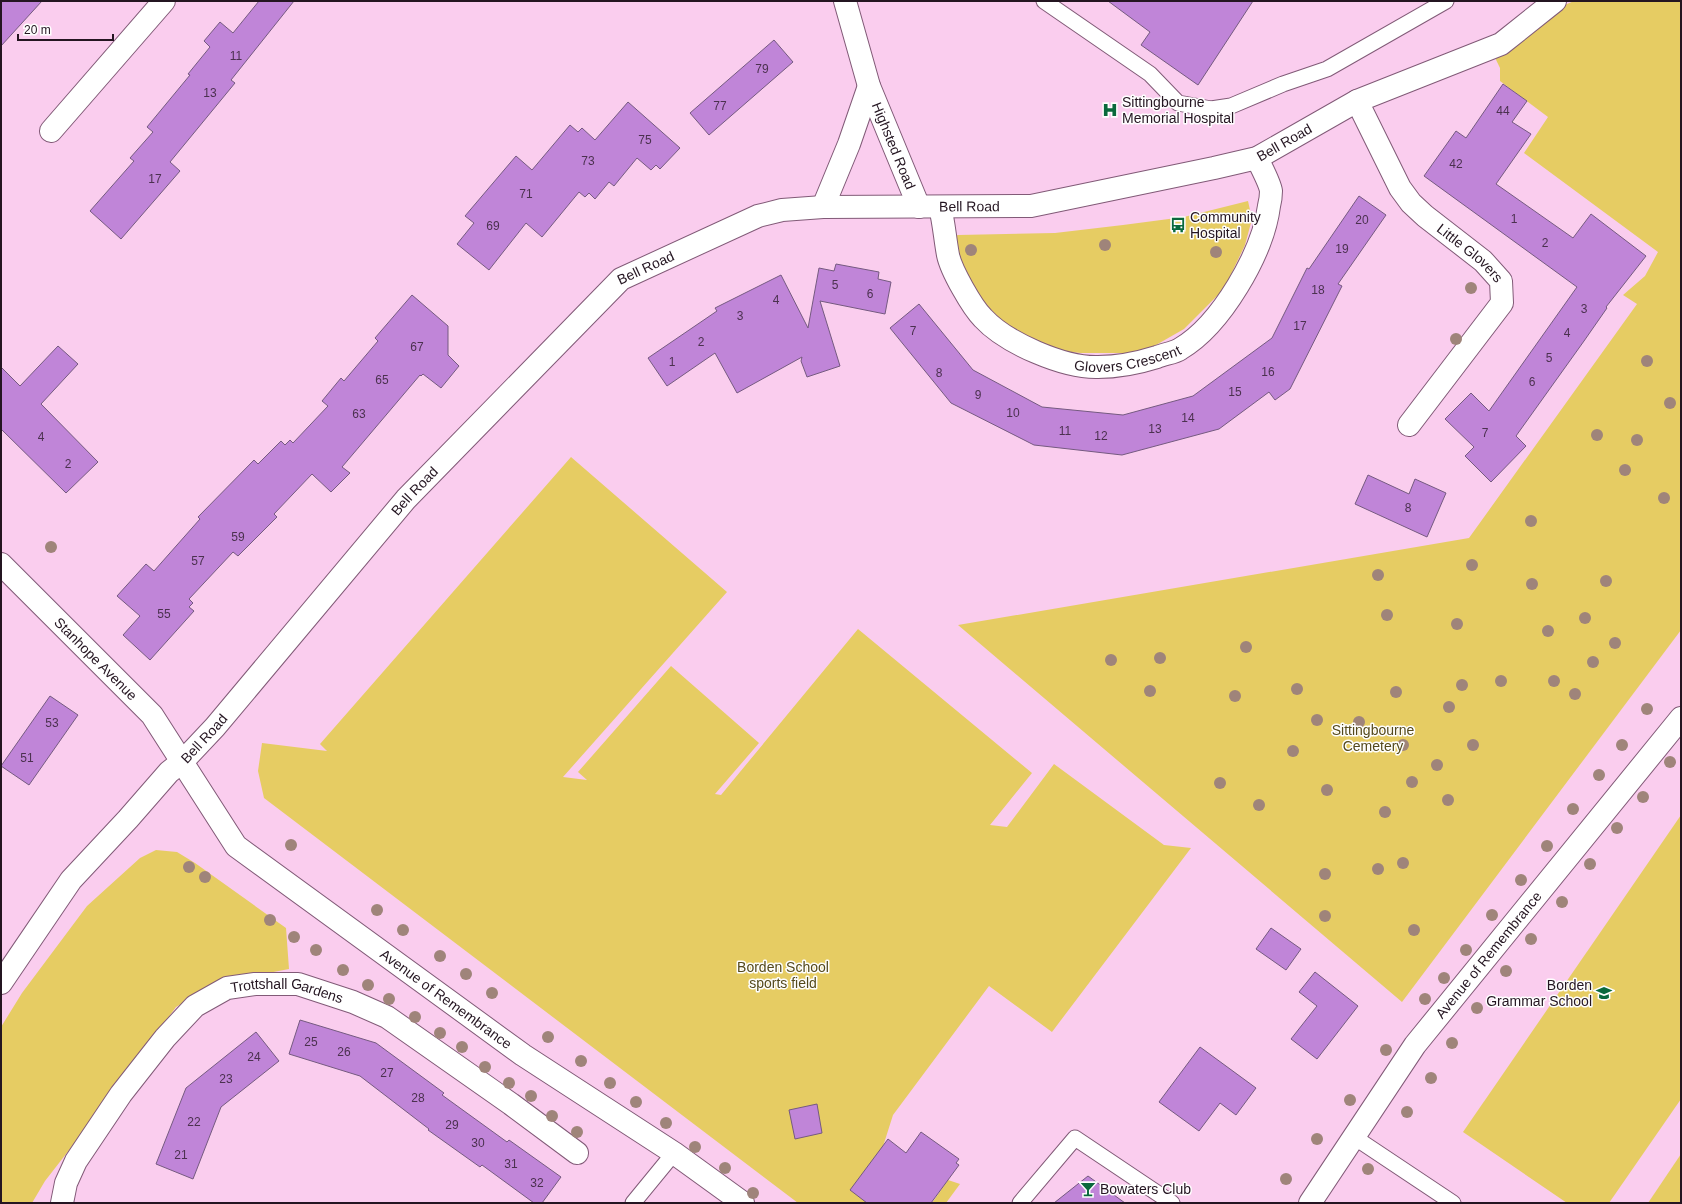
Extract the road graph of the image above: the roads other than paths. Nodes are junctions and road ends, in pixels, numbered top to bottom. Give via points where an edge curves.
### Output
1 (164, 1) edge
2 (845, 1) edge
3 (1044, 1) edge
4 (1446, 1) edge
5 (1555, 1) edge
6 (869, 86) junction
7 (1357, 101) junction
8 (52, 131) dead end
9 (1257, 158) junction
10 (823, 207) junction
11 (919, 207) junction
12 (940, 207) junction
13 (1409, 425) dead end
14 (1, 564) edge
15 (1681, 718) edge
16 (183, 761) junction
17 (1, 983) edge
18 (1354, 1136) junction
19 (577, 1153) dead end
20 (674, 1153) junction
21 (62, 1203) edge
22 (633, 1203) edge
23 (743, 1203) edge
24 (1020, 1203) edge
25 (1172, 1203) edge
26 (1310, 1203) edge
27 (1453, 1203) edge

1 - 8 street
2 - 6 street, Highsted Road
3 - 4 lane via 1150,74 1178,103 1211,109 1231,106 1327,69
5 - 7 street, Bell Road via 1501,44
6 - 10 street, Highsted Road
6 - 11 street, Highsted Road
7 - 9 street, Bell Road
7 - 13 street, Little Glovers via 1400,188 1411,203 1484,261 1501,281 1502,303
9 - 12 street, Bell Road via 1031,206
9 - 12 street, Glovers Crescent via 1271,191 1268,218 1256,253 1226,304 1204,329 1180,350 1121,366 1096,367 1036,352 1009,340 983,318 963,289 949,257
10 - 11 street, Bell Road
10 - 16 street, Bell Road via 782,210 758,216 621,279 406,500 215,727
11 - 12 street, Bell Road
14 - 16 street, Stanhope Avenue via 152,715
15 - 18 street, Avenue of Remembrance via 1415,1045
16 - 17 street, Bell Road via 169,772 71,880
16 - 20 street, Avenue of Remembrance via 236,846 523,1055
18 - 26 street, Avenue of Remembrance
18 - 27 lane
19 - 21 street, Trottshall Gardens via 387,1017 353,1002 298,984 254,984 227,988 194,1006 164,1038 121,1094 76,1160 66,1183
20 - 22 lane
20 - 23 street, Avenue of Remembrance
24 - 25 lane via 1075,1138

